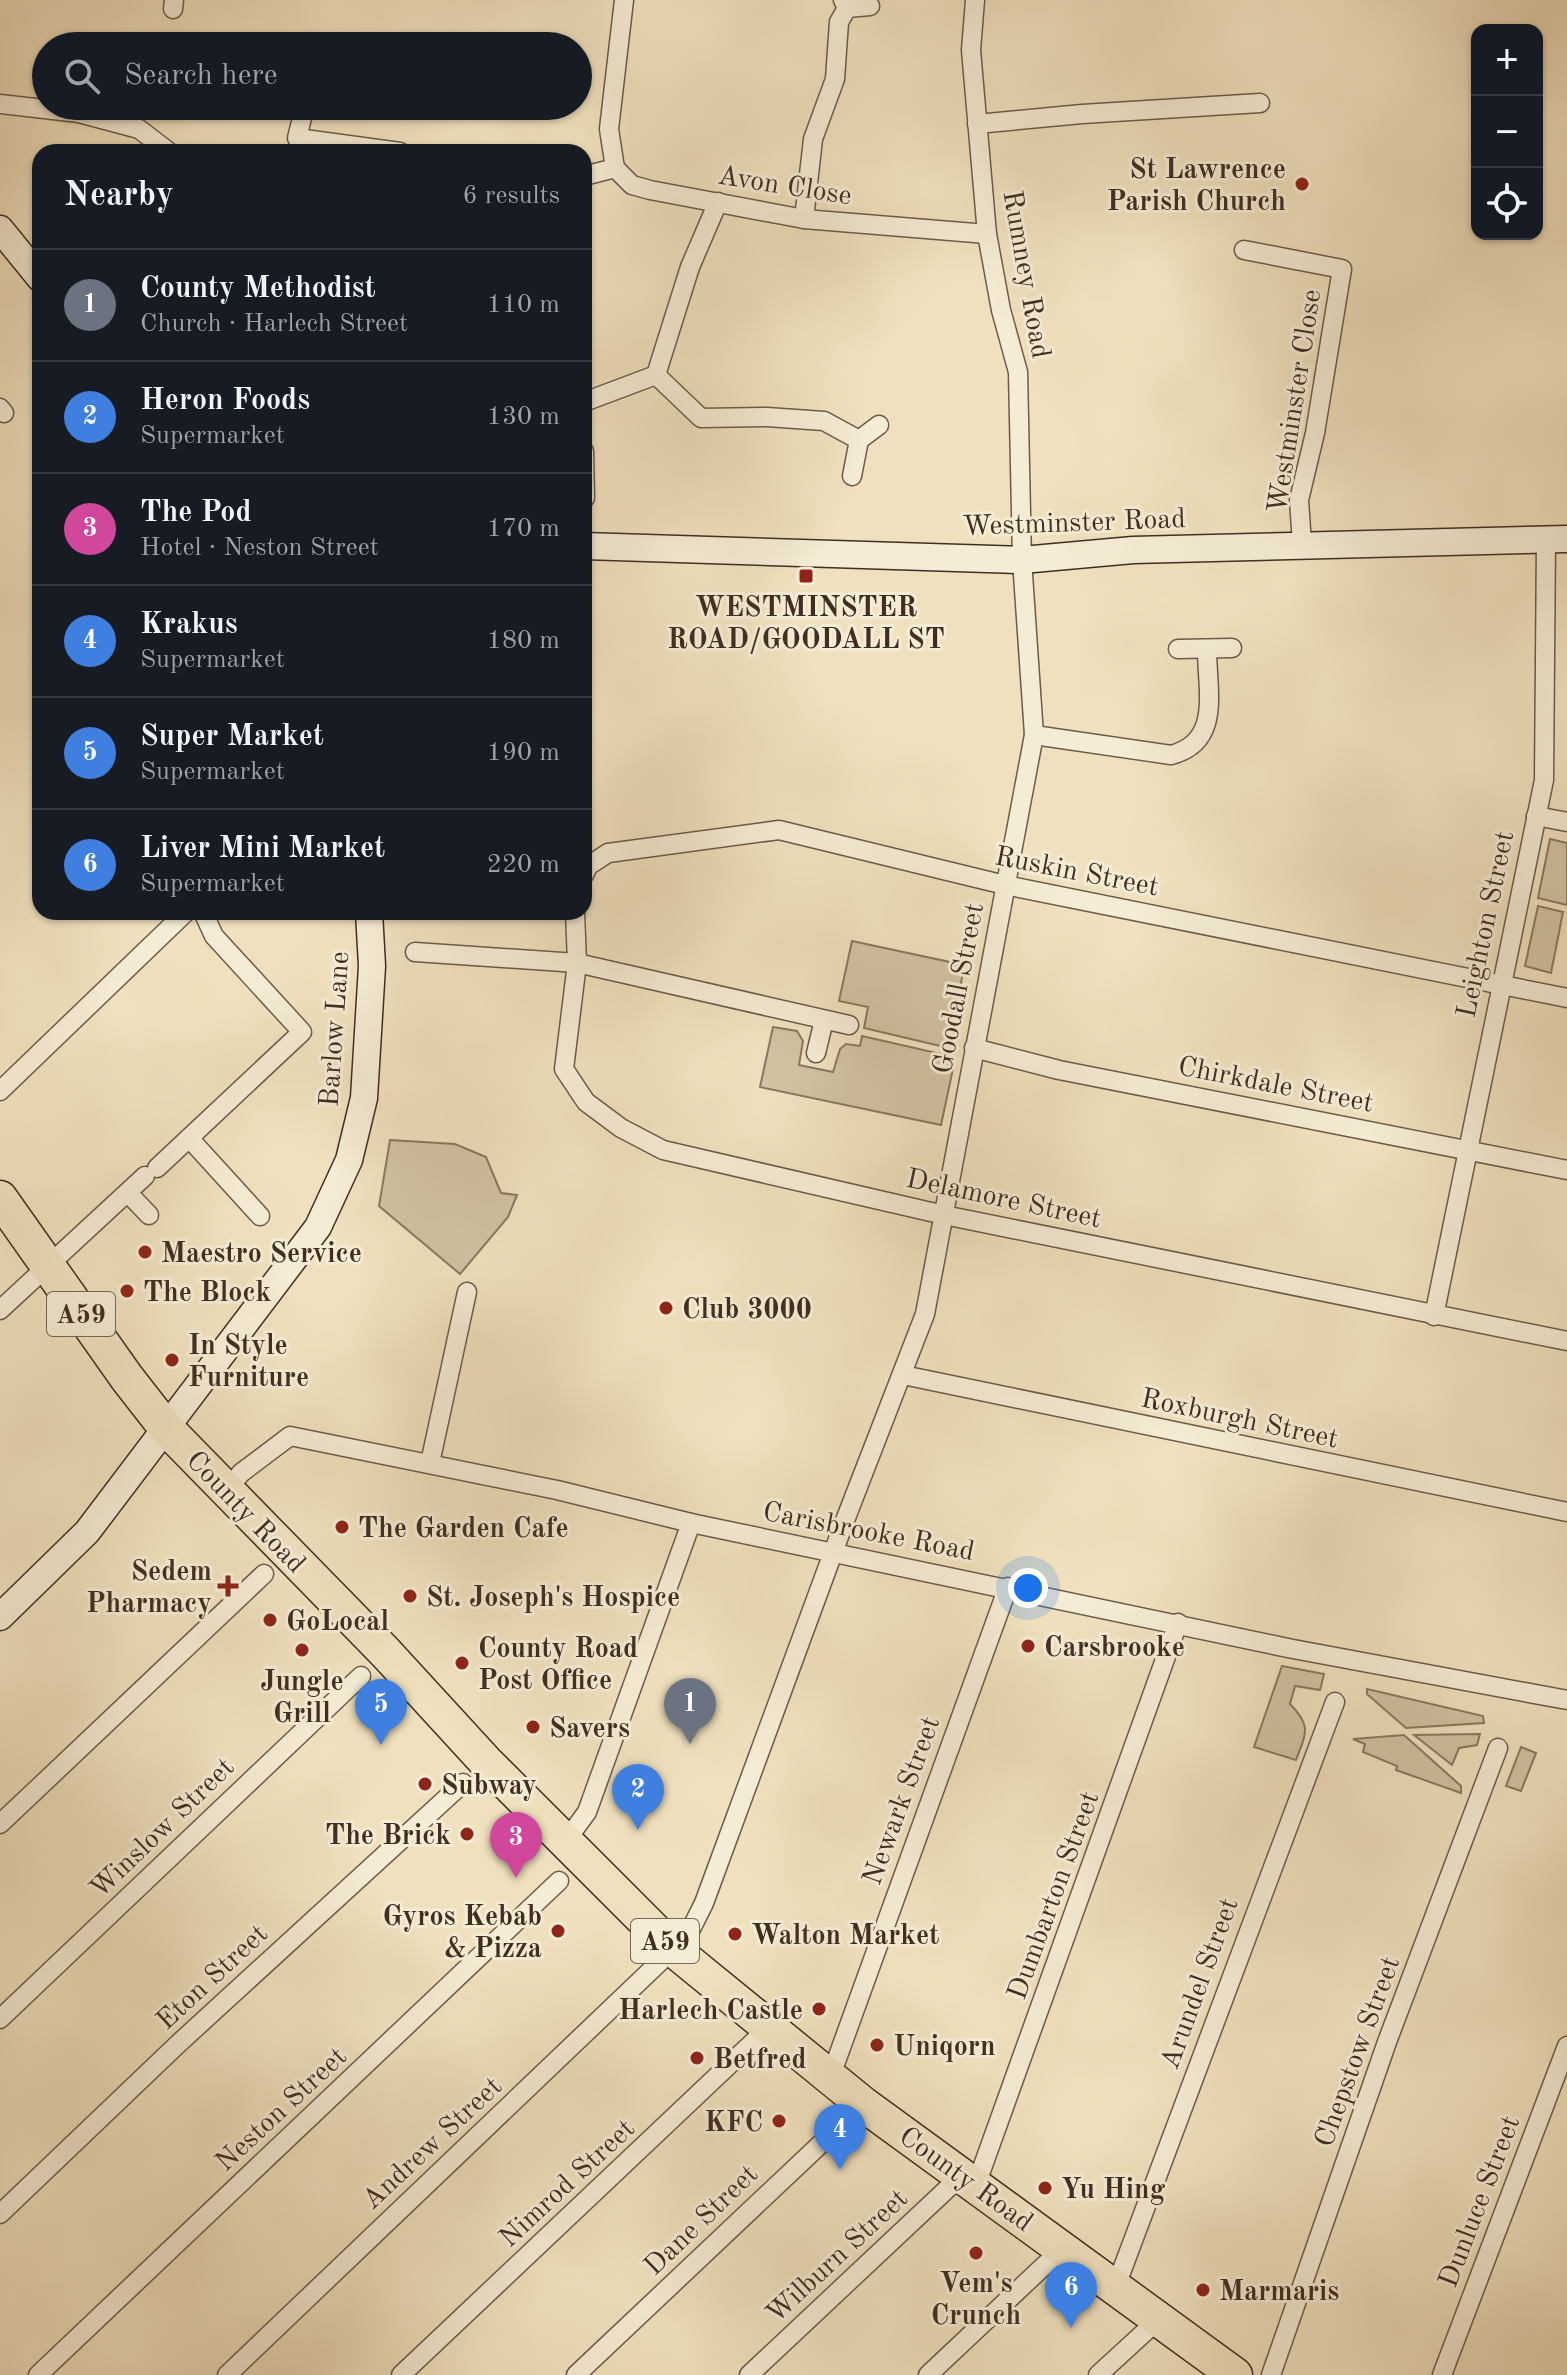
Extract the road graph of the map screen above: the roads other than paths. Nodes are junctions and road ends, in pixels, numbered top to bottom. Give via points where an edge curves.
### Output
1 (624, 0) edge
2 (975, 0) edge
3 (845, 4) edge
4 (870, 6) dead end
5 (1260, 103) dead end
6 (0, 104) edge
7 (32, 108) edge
8 (105, 120) edge
9 (302, 120) edge
10 (977, 124) junction
11 (159, 144) edge
12 (341, 144) edge
13 (615, 168) junction
14 (592, 174) edge
15 (718, 202) junction
16 (804, 219) junction
17 (0, 229) edge
18 (987, 234) junction
19 (1244, 250) dead end
20 (32, 268) edge
21 (656, 375) junction
22 (592, 399) edge
23 (879, 425) dead end
24 (859, 440) junction
25 (852, 476) dead end
26 (1556, 539) edge
27 (1302, 544) junction
28 (592, 546) edge
29 (1022, 560) junction
30 (1232, 648) dead end
31 (1178, 649) dead end
32 (1207, 649) junction
33 (1034, 735) junction
34 (1536, 816) junction
35 (1567, 822) edge
36 (592, 863) edge
37 (1005, 885) junction
38 (178, 920) edge
39 (207, 920) edge
40 (369, 920) edge
41 (575, 920) edge
42 (415, 952) dead end
43 (577, 963) junction
44 (1500, 984) junction
45 (1567, 998) edge
46 (824, 1020) junction
47 (849, 1025) dead end
48 (974, 1048) junction
49 (816, 1053) dead end
50 (0, 1091) edge
51 (189, 1138) junction
52 (1468, 1150) junction
53 (1567, 1170) edge
54 (128, 1193) junction
55 (0, 1198) edge
56 (149, 1215) dead end
57 (944, 1215) junction
58 (260, 1216) dead end
59 (49, 1268) junction
60 (467, 1292) dead end
61 (0, 1310) edge
62 (1434, 1316) junction
63 (1567, 1341) edge
64 (903, 1375) junction
65 (166, 1428) junction
66 (430, 1463) junction
67 (227, 1490) junction
68 (1567, 1512) edge
69 (691, 1523) junction
70 (835, 1554) junction
71 (264, 1574) dead end
72 (1008, 1587) junction
73 (0, 1617) edge
74 (1178, 1623) junction
75 (361, 1676) dead end
76 (1567, 1700) edge
77 (1335, 1702) dead end
78 (1498, 1748) dead end
79 (463, 1783) dead end
80 (0, 1824) edge
81 (565, 1842) junction
82 (559, 1881) dead end
83 (674, 1950) junction
84 (0, 2019) edge
85 (767, 2029) junction
86 (1567, 2046) edge
87 (830, 2078) junction
88 (863, 2104) junction
89 (969, 2180) junction
90 (0, 2214) edge
91 (1063, 2248) junction
92 (1116, 2286) junction
93 (1159, 2319) junction
94 (38, 2375) edge
95 (227, 2375) edge
96 (401, 2375) edge
97 (576, 2375) edge
98 (749, 2375) edge
99 (928, 2375) edge
100 (1098, 2375) edge
101 (1235, 2375) edge
102 (1271, 2375) edge
103 (1442, 2375) edge

1 - 13 street via 609,129
2 - 10 street, Rumney Road via 971,50
3 - 4 street
3 - 16 street via 835,79 813,139
5 - 10 street
6 - 7 street
8 - 11 street via 139,129
9 - 12 street via 297,138
10 - 18 street, Rumney Road
13 - 14 street
13 - 15 street, Avon Close via 632,185
15 - 16 street, Avon Close
15 - 21 street via 690,267
16 - 18 street, Avon Close
17 - 20 street
18 - 29 street, Rumney Road via 1018,372
19 - 27 street, Westminster Close via 1342,269 1299,500
21 - 22 street
21 - 24 street via 701,418 824,421
23 - 24 street
24 - 25 street
26 - 27 street, Westminster Road
26 - 34 street, Leighton Street via 1544,780
27 - 29 street, Westminster Road
28 - 29 street, Westminster Road
29 - 33 street, Goodall Street
30 - 32 street
31 - 32 street
32 - 33 street via 1208,722 1202,740 1188,751 1171,755
33 - 37 street, Goodall Street
34 - 35 street
34 - 44 street, Leighton Street
36 - 37 street, Ruskin Street via 608,853 779,830
37 - 44 street, Ruskin Street
37 - 48 street, Goodall Street
38 - 50 street
39 - 51 street via 214,936 302,1032
40 - 65 street, Barlow Lane via 370,1029 364,1098 349,1160 318,1227
41 - 43 street
42 - 43 street
43 - 46 street
43 - 57 street, Delamore Street via 564,1069 586,1102 621,1128 663,1150
44 - 45 street, Ruskin Street
44 - 52 street, Leighton Street
46 - 47 street
46 - 49 street
48 - 52 street, Chirkdale Street via 1059,1070
48 - 57 street, Goodall Street
51 - 54 street
51 - 58 street
52 - 53 street, Chirkdale Street
52 - 62 street, Leighton Street
54 - 56 street
54 - 59 street
55 - 59 highway, A59
57 - 62 street, Delamore Street
57 - 64 street, Goodall Street via 925,1314
59 - 61 street
59 - 65 highway, A59
60 - 66 street
62 - 63 street, Delamore Street
64 - 68 street, Roxburgh Street
64 - 70 street, Goodall Street
65 - 67 highway, County Road / A59
65 - 73 street, Barlow Lane via 87,1532
66 - 67 street, Carisbrooke Road via 290,1436
66 - 69 street, Carisbrooke Road
67 - 81 highway, County Road / A59
69 - 70 street, Carisbrooke Road
69 - 81 street via 587,1812
70 - 72 street, Carisbrooke Road
70 - 83 street, Andrew Street via 698,1920
71 - 80 street
72 - 74 street, Carisbrooke Road
72 - 87 street, Newark Street
74 - 76 street, Carisbrooke Road
74 - 89 street, Dumbarton Street
75 - 84 street, Winslow Street
77 - 92 street, Arundel Street
78 - 102 street, Chepstow Street via 1387,2042
79 - 90 street, Eton Street
81 - 83 highway, County Road / A59
82 - 94 street, Neston Street
83 - 85 highway, County Road / A59
83 - 95 street, Andrew Street
85 - 87 highway, County Road / A59
85 - 96 street, Nimrod Street
86 - 103 street, Dunluce Street
87 - 88 highway, County Road / A59
88 - 89 highway, County Road / A59
88 - 97 street, Dane Street
89 - 91 highway, County Road / A59
89 - 98 street, Wilburn Street
91 - 92 highway, County Road / A59
91 - 99 street
92 - 93 highway, County Road / A59
93 - 100 street
93 - 101 highway, County Road / A59

